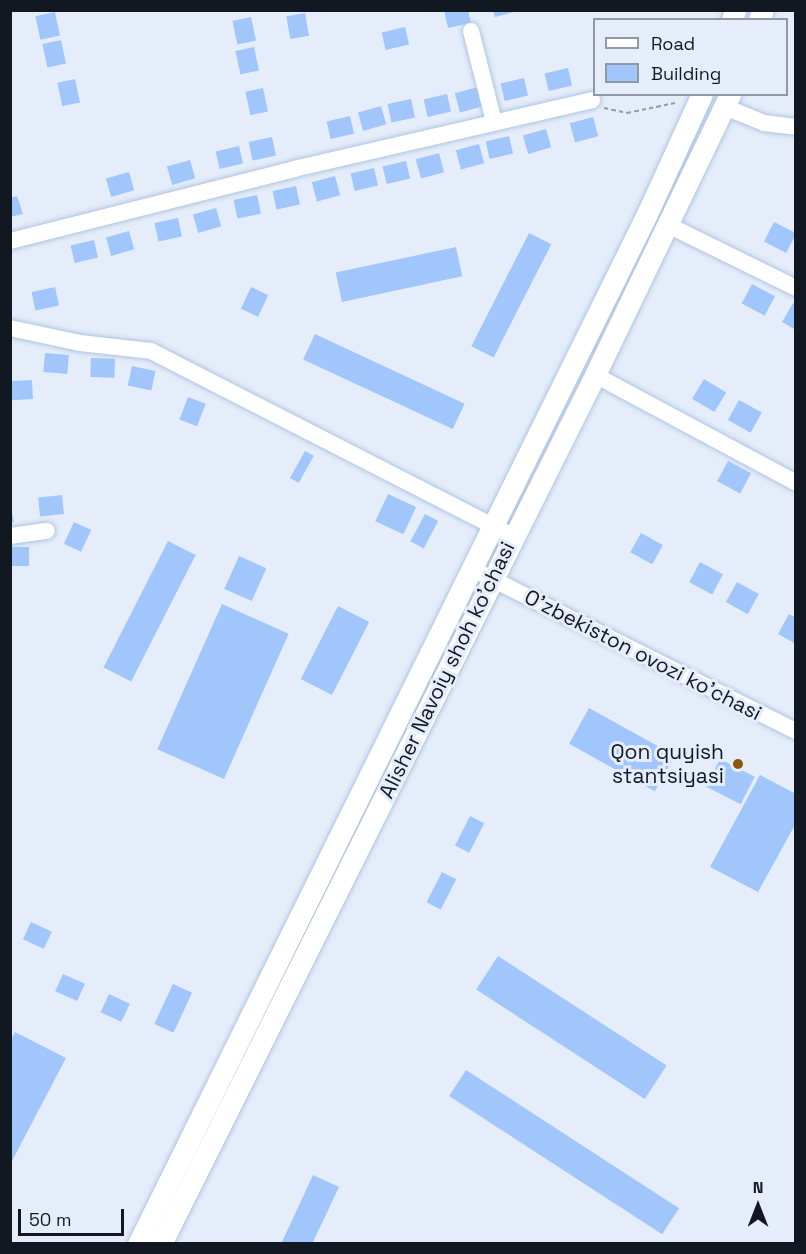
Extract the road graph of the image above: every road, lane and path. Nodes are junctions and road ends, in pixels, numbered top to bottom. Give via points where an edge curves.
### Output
1 (471, 31) dead end
2 (701, 96) edge
3 (592, 100) joint
4 (727, 101) edge
5 (675, 103) dead end
6 (494, 122) junction
7 (795, 127) edge
8 (668, 225) junction
9 (10, 241) edge
10 (795, 288) edge
11 (10, 328) edge
12 (595, 375) junction
13 (795, 483) edge
14 (492, 527) junction
15 (47, 531) dead end
16 (10, 536) edge
17 (512, 536) junction
18 (472, 569) junction
19 (491, 578) junction
20 (795, 731) edge
21 (138, 1244) edge
22 (161, 1244) edge

1 - 6 street
2 - 14 main road, Alisher Navoiy shoh ko'chasi
3 - 5 path via 609,110 627,113
3 - 6 street
4 - 7 street via 764,123
4 - 8 main road, Alisher Navoiy shoh ko'chasi
6 - 9 street
8 - 10 street
8 - 12 main road, Alisher Navoiy shoh ko'chasi
11 - 14 street via 80,343 151,351
12 - 13 street
12 - 17 main road, Alisher Navoiy shoh ko'chasi
14 - 17 street
14 - 18 main road, Alisher Navoiy shoh ko'chasi
15 - 16 street
17 - 19 main road, Alisher Navoiy shoh ko'chasi
18 - 19 street, O'zbekiston ovozi ko'chasi
18 - 21 main road, Alisher Navoiy shoh ko'chasi
19 - 20 street, O'zbekiston ovozi ko'chasi
19 - 22 main road, Alisher Navoiy shoh ko'chasi via 319,932

